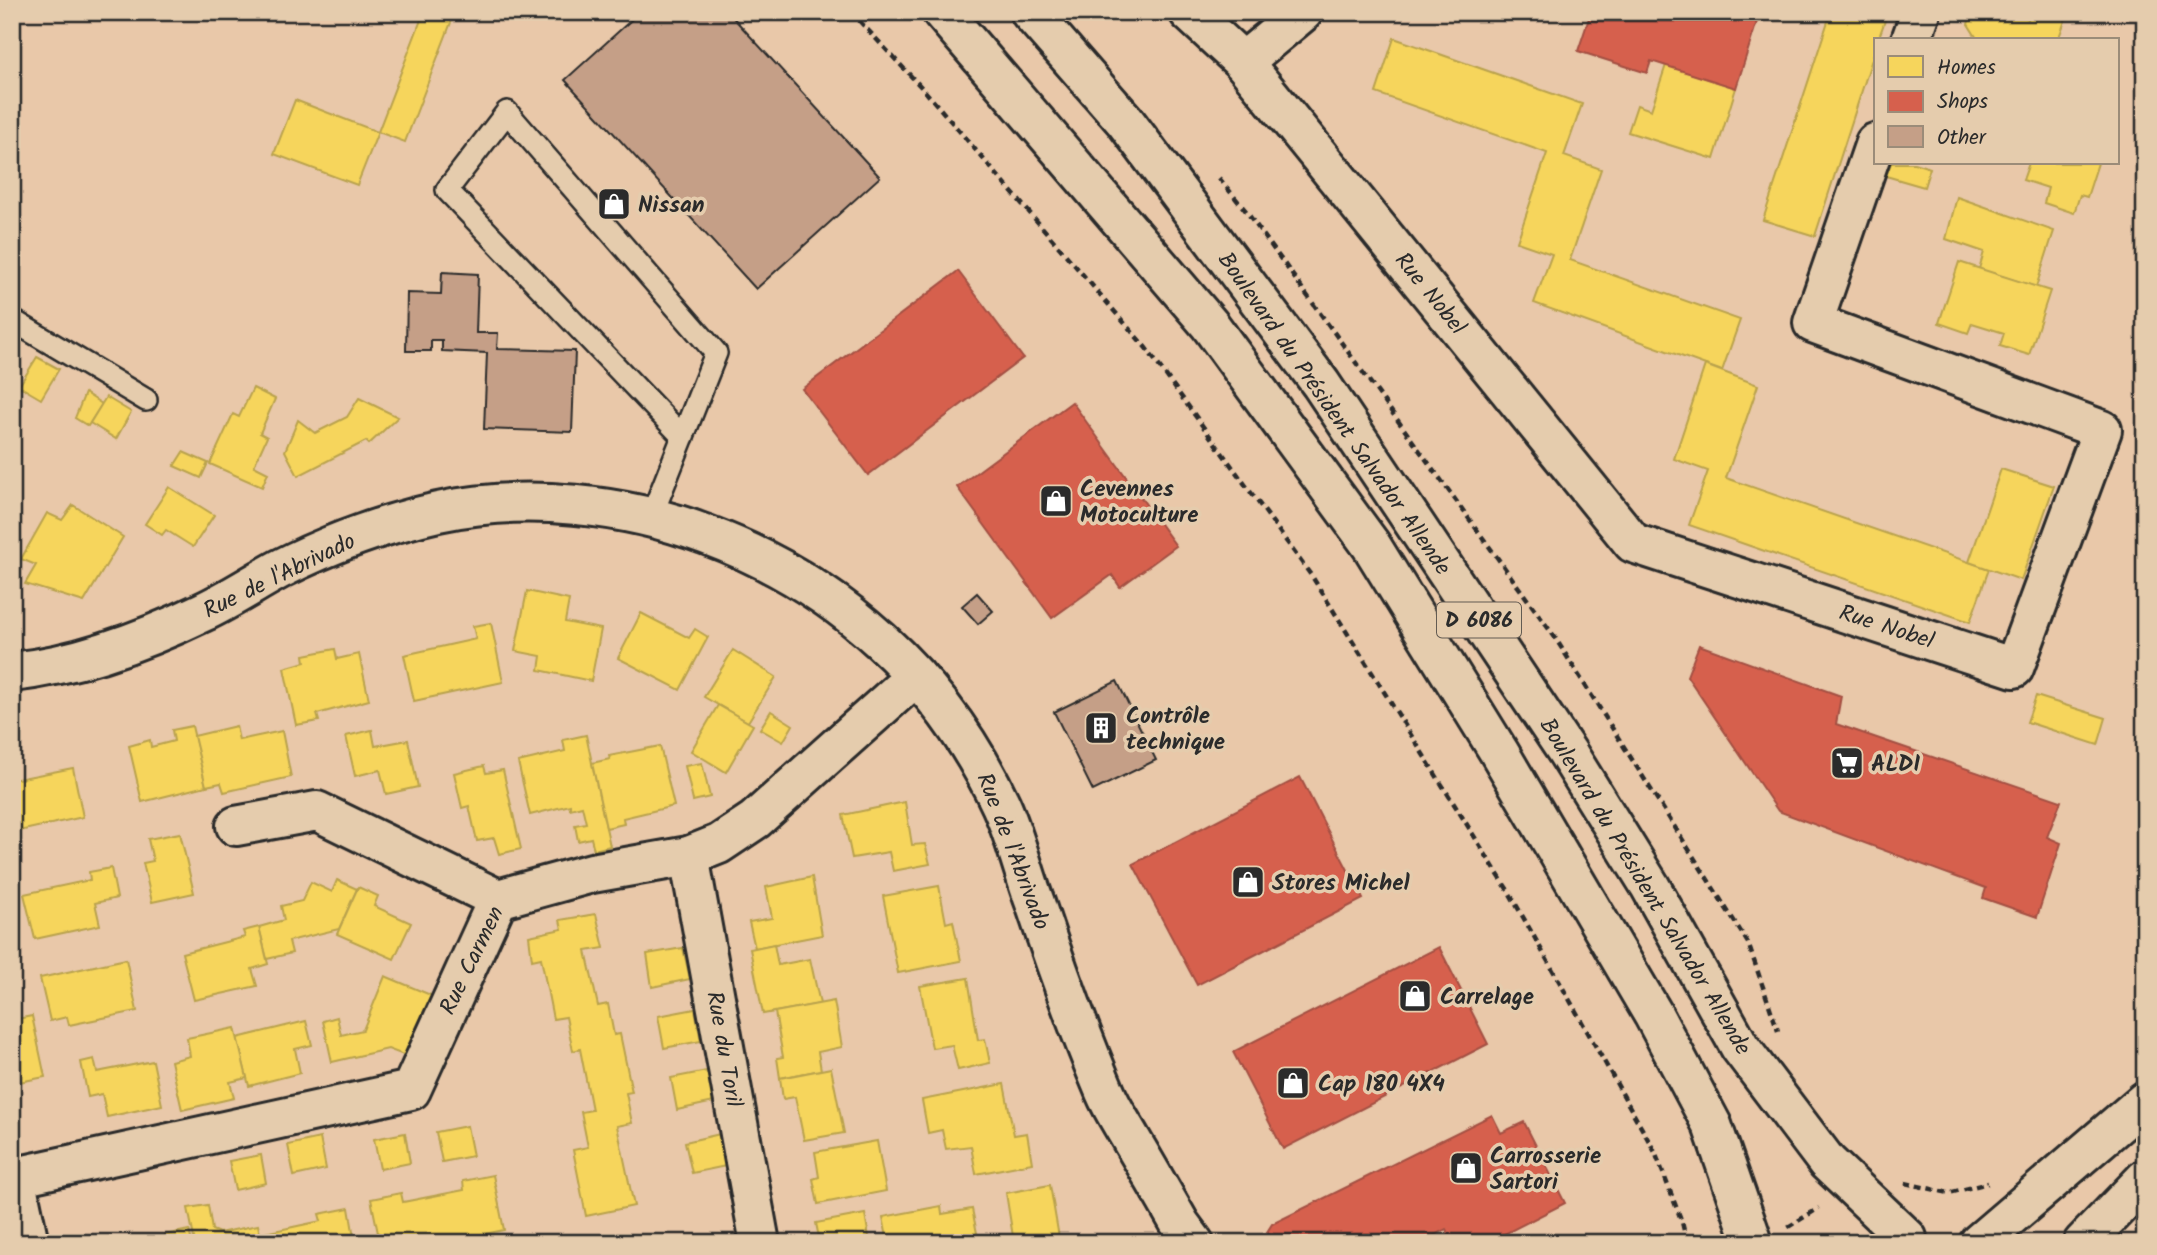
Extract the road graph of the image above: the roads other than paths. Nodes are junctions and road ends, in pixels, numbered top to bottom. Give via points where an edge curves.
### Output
1 (942, 12) edge
2 (1030, 12) edge
3 (1189, 12) edge
4 (1303, 12) edge
5 (1921, 12) edge
6 (1912, 38) edge
7 (1242, 62) junction
8 (1874, 146) edge
9 (12, 320) edge
10 (146, 400) dead end
11 (683, 437) junction
12 (651, 517) junction
13 (12, 672) edge
14 (916, 676) junction
15 (236, 826) dead end
16 (689, 856) junction
17 (498, 899) junction
18 (2145, 1101) edge
19 (13, 1175) edge
20 (2145, 1178) edge
21 (1910, 1241) edge
22 (29, 1243) edge
23 (760, 1243) edge
24 (1194, 1243) edge
25 (1753, 1243) edge
26 (1979, 1243) edge
27 (2083, 1243) edge

1 - 25 street, Boulevard du Président Salvador Allende / D 6086 via 1210,325 1371,545 1653,1014 1712,1125
2 - 21 street, Boulevard du Président Salvador Allende / D 6086 via 1125,121 1321,384 1567,752 1650,886 1740,1047 1827,1162
3 - 7 street
4 - 7 street
5 - 6 street
7 - 8 street, Rue Nobel via 1633,543 2014,668 2102,430 1813,323
9 - 10 lane
11 - 11 lane via 716,353 507,112 447,190
11 - 12 lane
12 - 13 street, Rue de l'Abrivado via 566,503 439,512 354,537 138,641 44,669
12 - 14 street, Rue de l'Abrivado via 736,545 795,576 852,614
14 - 16 street, Rue Carmen via 755,820 719,844
14 - 24 street, Rue de l'Abrivado via 953,723 1002,807 1106,1096
15 - 17 street via 317,811
16 - 17 street, Rue Carmen via 592,873
16 - 23 street, Rue du Toril
17 - 19 street, Rue Carmen via 411,1090
18 - 26 street
19 - 22 street
20 - 27 street

